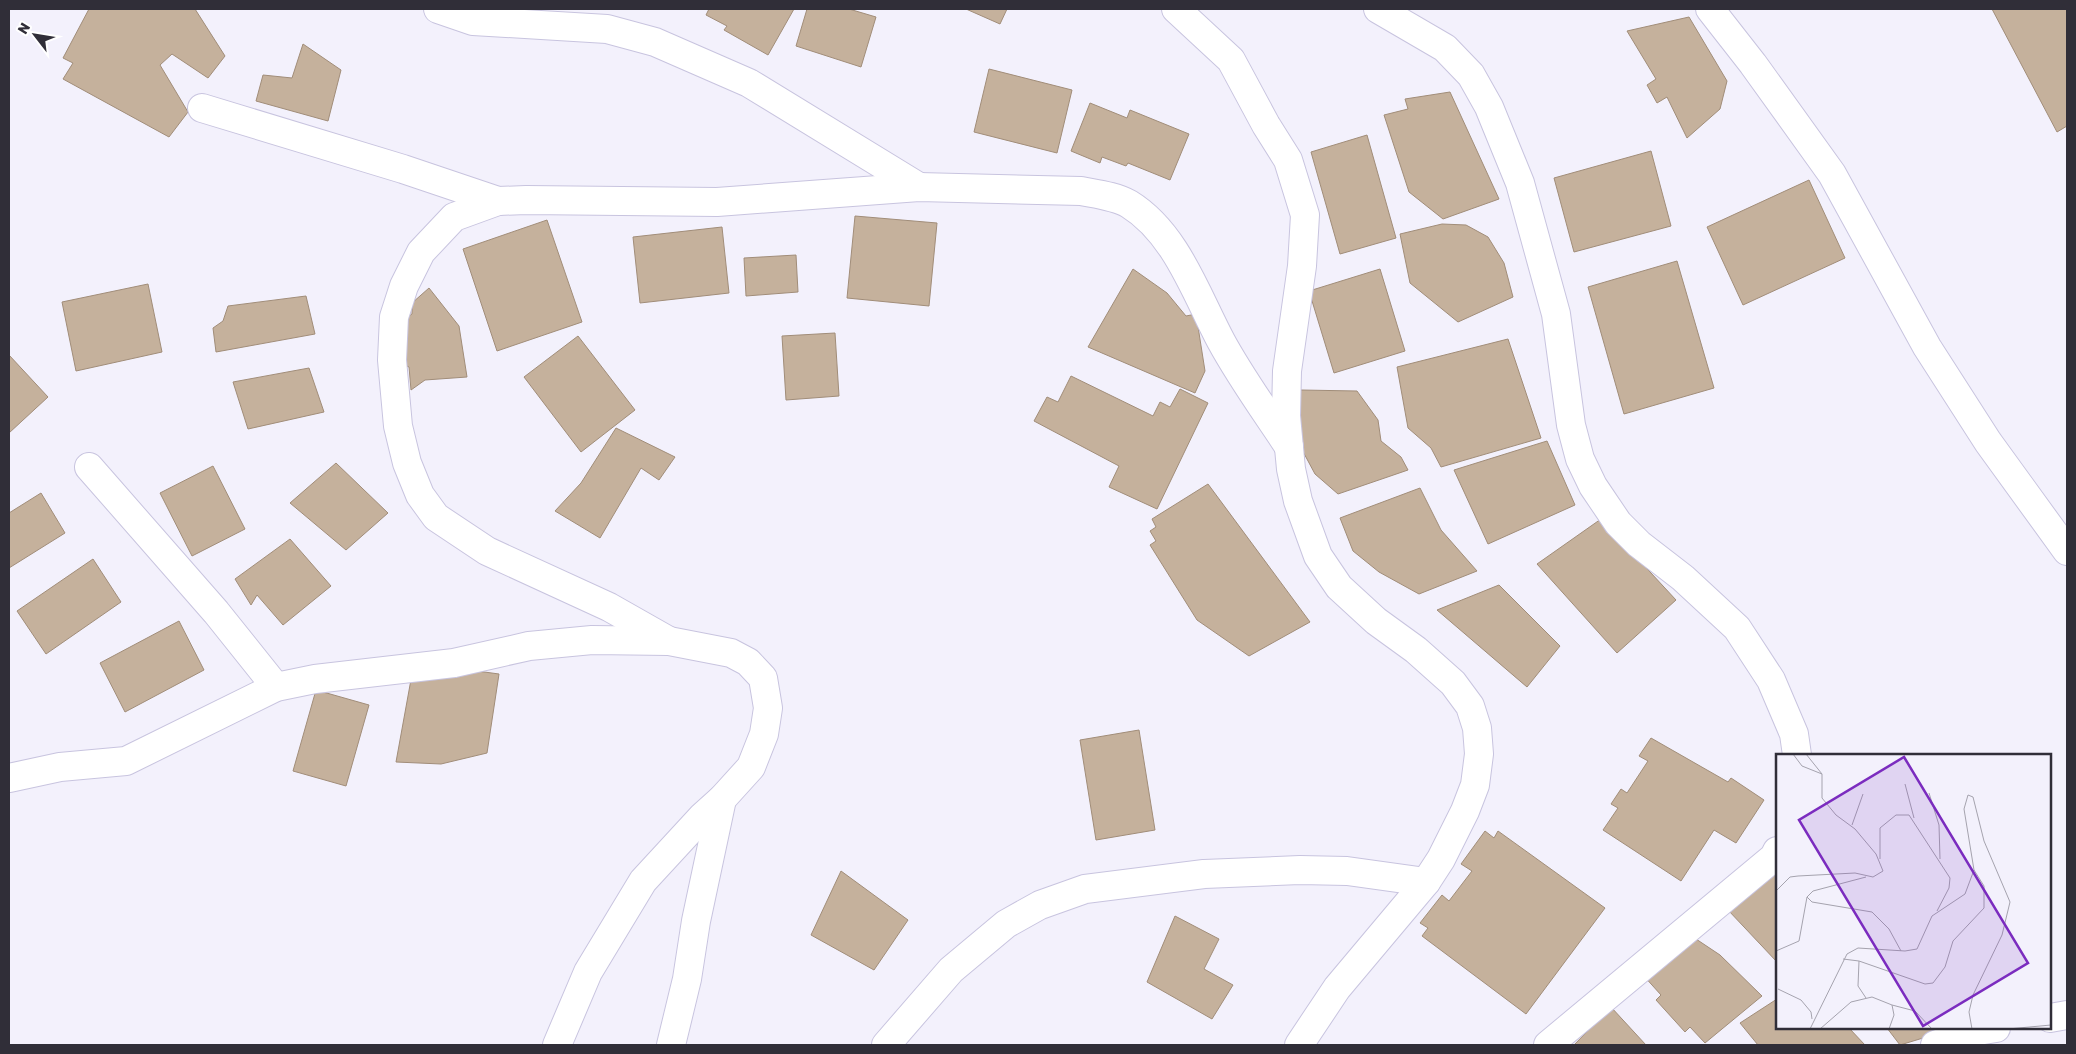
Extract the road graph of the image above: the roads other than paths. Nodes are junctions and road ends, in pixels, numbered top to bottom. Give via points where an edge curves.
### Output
1 (438, 9) edge
2 (1176, 9) edge
3 (1378, 9) edge
4 (1710, 9) edge
5 (202, 108) dead end
6 (920, 187) junction
7 (498, 201) junction
8 (1289, 447) junction
9 (89, 467) dead end
10 (2067, 551) edge
11 (669, 641) junction
12 (276, 687) junction
13 (1798, 754) edge
14 (9, 778) edge
15 (722, 799) junction
16 (1776, 854) edge
17 (1426, 882) junction
18 (2067, 1015) edge
19 (2051, 1018) edge
20 (1990, 1029) edge
21 (557, 1045) edge
22 (671, 1045) edge
23 (886, 1045) edge
24 (1299, 1045) edge
25 (1548, 1045) edge
26 (1935, 1045) edge

1 - 6 street via 473,21 607,29 655,42 749,83
2 - 8 street via 1231,60 1288,160 1305,215 1302,266 1287,371
3 - 13 street via 1445,48 1471,75 1489,107 1520,183 1556,314 1571,425 1580,459 1593,486 1618,523 1737,628 1771,680 1794,734
4 - 10 street via 1832,174 1927,347 1988,442
5 - 7 street
6 - 7 street via 717,202
6 - 8 street via 1081,191 1128,203 1154,224 1172,250 1222,341
7 - 11 street via 454,217 421,252 404,286 394,317 392,360 398,426 407,463 420,495 436,517 465,537 486,551 609,607
8 - 17 street via 1298,501 1318,556 1339,587 1453,683 1470,706 1477,728 1479,754 1475,785 1450,842
9 - 12 street via 216,612
11 - 12 street via 592,640 529,646 454,663 315,679
11 - 15 street via 731,653 748,662 763,678 768,708 764,734 751,767
12 - 14 street via 126,761 60,767
15 - 21 street via 643,880 588,972
15 - 22 street
16 - 25 street
17 - 23 street via 1347,871 1300,870 1204,874 1085,889 1040,905 1006,924 951,970
17 - 24 street via 1337,988
18 - 19 street
20 - 26 street

